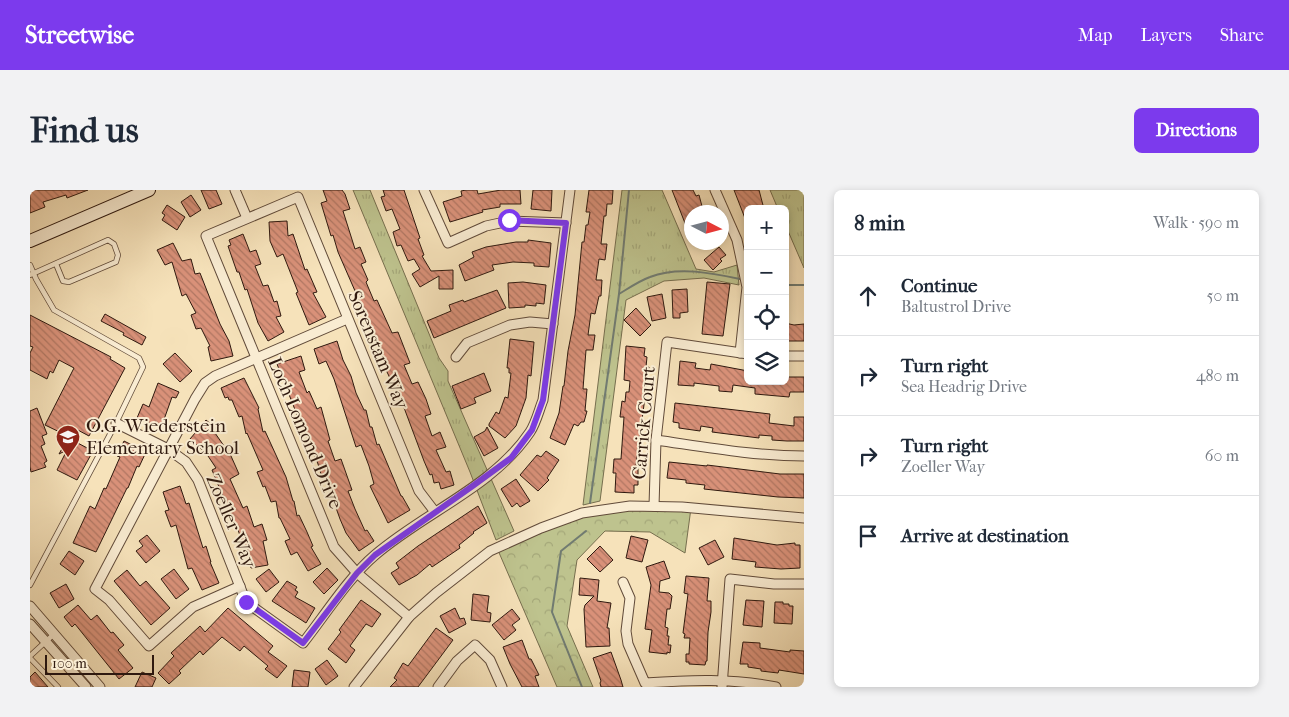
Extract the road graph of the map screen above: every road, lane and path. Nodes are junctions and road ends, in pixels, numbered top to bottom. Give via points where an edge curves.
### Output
1 (149, 190) edge
2 (235, 190) edge
3 (424, 190) edge
4 (570, 190) edge
5 (715, 190) edge
6 (247, 218) junction
7 (566, 223) junction
8 (30, 241) edge
9 (56, 264) junction
10 (30, 265) edge
11 (32, 275) edge
12 (347, 319) junction
13 (553, 324) junction
14 (745, 340) edge
15 (744, 354) edge
16 (456, 356) dead end
17 (789, 356) edge
18 (804, 356) edge
19 (256, 358) junction
20 (116, 423) junction
21 (656, 440) junction
22 (168, 449) junction
23 (804, 456) edge
24 (654, 506) junction
25 (435, 512) junction
26 (804, 518) edge
27 (357, 573) junction
28 (623, 582) dead end
29 (804, 584) edge
30 (30, 585) edge
31 (240, 586) junction
32 (30, 606) edge
33 (409, 617) junction
34 (30, 624) edge
35 (54, 634) junction
36 (45, 642) junction
37 (30, 657) edge
38 (722, 683) edge
39 (58, 687) edge
40 (86, 687) edge
41 (100, 687) edge
42 (354, 687) edge
43 (438, 687) edge
44 (502, 687) edge
45 (776, 687) edge

1 - 8 main road
2 - 6 street
3 - 7 street via 448,243 486,226 509,220
4 - 7 street
5 - 14 street via 736,240 747,287
6 - 12 street, Sorenstam Way via 298,197
6 - 19 street, Loch Lomond Drive via 206,236
7 - 13 street
9 - 9 lane via 63,280 69,282 116,262 118,255 114,244 108,240
9 - 11 lane
10 - 11 lane
11 - 20 lane via 54,310 139,358 143,367
12 - 19 street
12 - 25 street, Sorenstam Way via 419,491
13 - 16 street via 530,322 510,325 467,343
13 - 25 street via 543,400 532,430 511,458
15 - 21 street, Carrick Court via 667,342
17 - 18 street
19 - 22 street via 215,376 205,384
19 - 27 street, Loch Lomond Drive via 334,547
20 - 22 street, Zoeller Way
20 - 30 lane
21 - 23 street via 745,453
21 - 24 street, Carrick Court
22 - 31 street, Zoeller Way via 186,462 198,480
22 - 31 street via 95,589 109,600 149,646 193,606
24 - 26 street
24 - 33 street via 582,513 490,551
25 - 27 street via 375,555
27 - 31 street, Zoeller Way via 303,643 246,602
27 - 33 street, Loch Lomond Drive
28 - 38 street via 630,598 626,631 628,644 645,683 693,680
29 - 38 street via 730,579
32 - 35 street
33 - 42 street
34 - 36 street
35 - 36 lane
35 - 41 street
36 - 37 lane
36 - 40 street
37 - 39 lane
38 - 45 street via 753,682
43 - 44 street via 457,661 475,645 490,660

